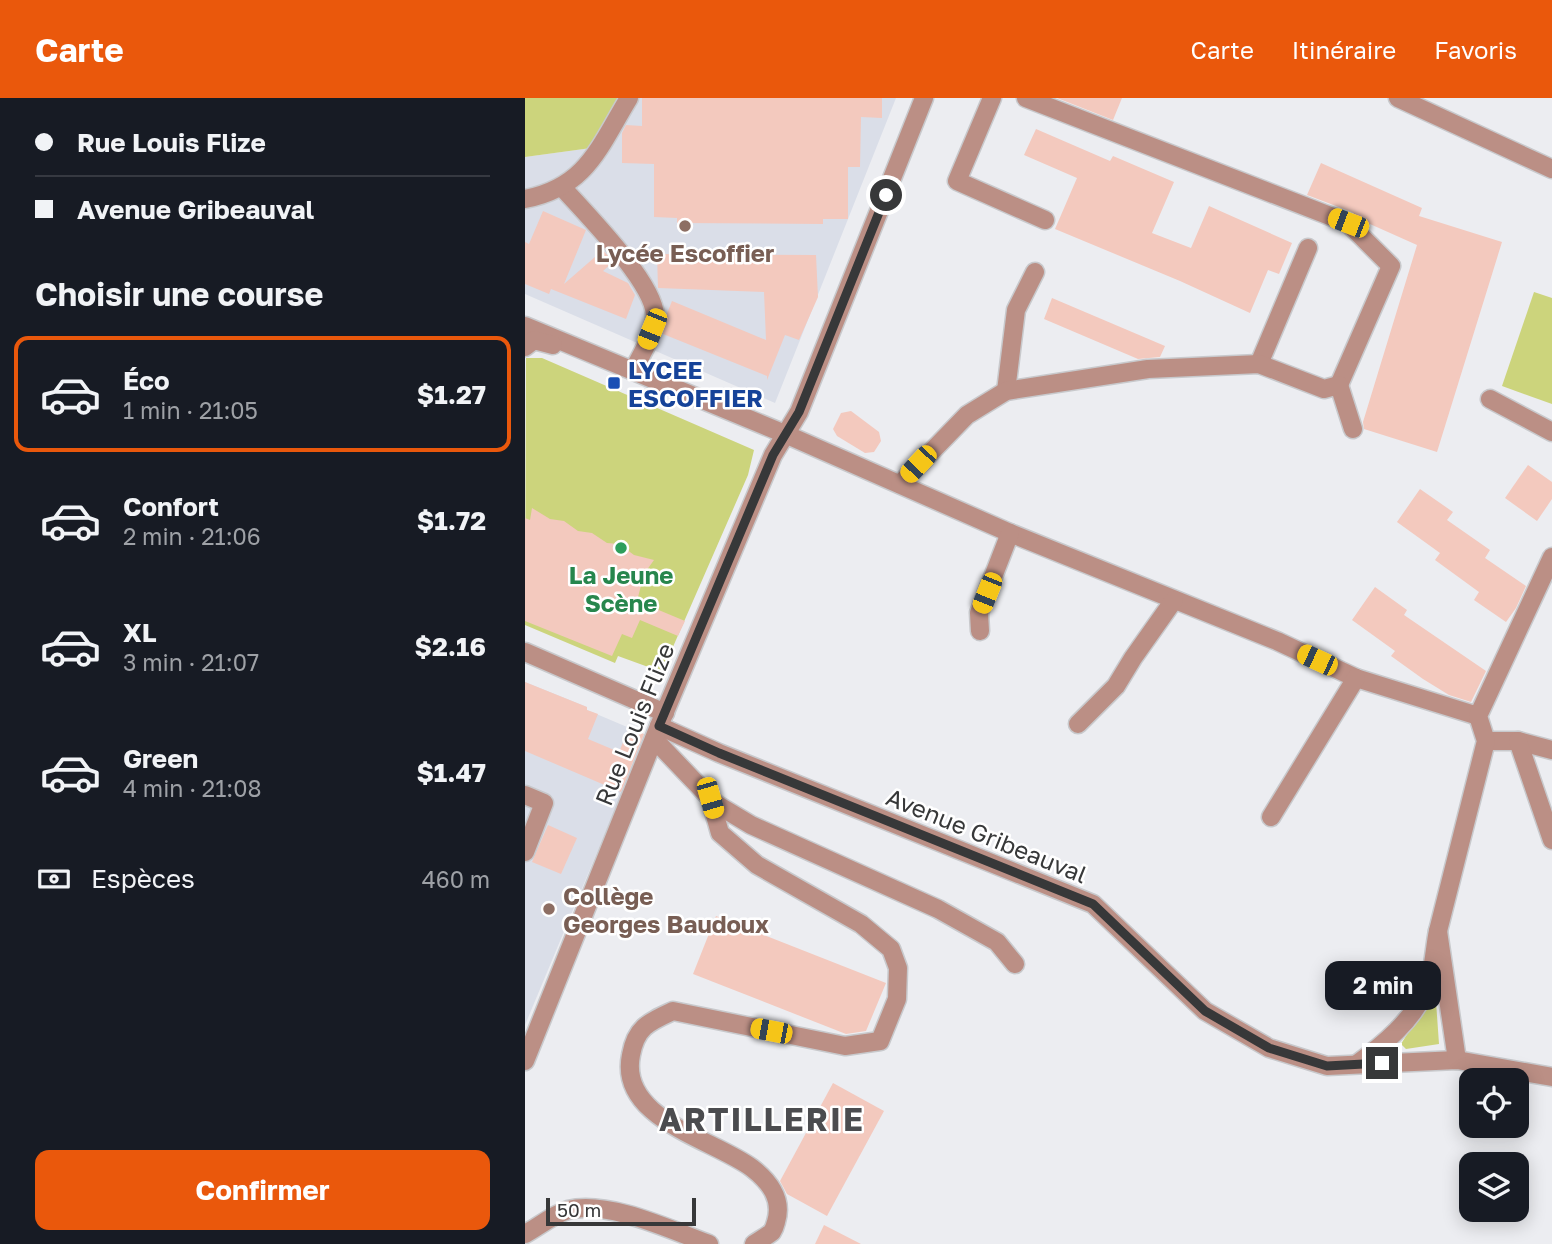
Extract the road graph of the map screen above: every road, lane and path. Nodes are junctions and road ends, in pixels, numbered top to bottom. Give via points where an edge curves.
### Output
1 (629, 98) edge
2 (925, 98) edge
3 (992, 98) edge
4 (1026, 98) edge
5 (1398, 98) edge
6 (1552, 169) edge
7 (562, 187) junction
8 (525, 199) edge
9 (1045, 220) dead end
10 (1308, 248) dead end
11 (1035, 272) dead end
12 (525, 326) edge
13 (525, 347) edge
14 (1259, 363) junction
15 (633, 371) junction
16 (1339, 385) junction
17 (1006, 391) junction
18 (1490, 399) dead end
19 (1353, 429) dead end
20 (1552, 432) edge
21 (785, 434) junction
22 (773, 455) junction
23 (900, 484) junction
24 (1010, 533) junction
25 (1552, 556) edge
26 (1546, 587) edge
27 (1174, 600) junction
28 (980, 631) dead end
29 (525, 652) edge
30 (1356, 678) junction
31 (1478, 716) junction
32 (1078, 723) dead end
33 (659, 726) junction
34 (1486, 741) junction
35 (1518, 741) junction
36 (1552, 750) edge
37 (525, 795) edge
38 (710, 798) junction
39 (1271, 817) dead end
40 (1552, 840) edge
41 (525, 852) edge
42 (1438, 931) junction
43 (1015, 964) dead end
44 (1457, 1060) junction
45 (525, 1061) edge
46 (1357, 1064) junction
47 (1552, 1077) edge
48 (525, 1234) edge
49 (709, 1244) edge
50 (754, 1244) edge

1 - 7 street via 581,173
2 - 21 street, Rue Louis Flize via 799,412
3 - 9 street via 957,181
4 - 16 street via 1348,223 1391,266
5 - 6 street
7 - 8 street
7 - 15 street via 623,258 653,303 652,329
10 - 14 street
11 - 17 street via 1016,310
12 - 15 street
13 - 22 street via 534,340 553,345 759,433 769,438
14 - 16 street via 1324,389
14 - 17 street via 1148,369
15 - 21 street
16 - 19 street
17 - 23 street via 967,415
18 - 20 street
21 - 22 street, Rue Louis Flize
21 - 23 street
22 - 33 street, Rue Louis Flize
23 - 24 street
24 - 27 street
24 - 28 street via 979,612
25 - 26 street
26 - 31 street
27 - 30 street
27 - 32 street via 1116,686
29 - 33 street, Avenue Gribeauval
30 - 31 street
30 - 39 street
31 - 34 street
33 - 38 street
33 - 45 street, Rue Louis Flize
33 - 46 street, Avenue Gribeauval via 1093,904 1205,1011 1269,1048 1327,1066
34 - 35 street
34 - 42 street
35 - 36 street
35 - 40 street
37 - 41 street via 544,803
38 - 43 street via 751,825 938,909 997,942
38 - 50 street via 720,833 757,865 861,924 891,948 898,968 897,999 880,1041 845,1046 673,1012 647,1022 633,1041 628,1069 637,1094 669,1123 751,1167 774,1188 779,1211 773,1230
42 - 44 street
42 - 46 street via 1427,988 1413,1011 1386,1043
44 - 46 street, Avenue Gribeauval
44 - 47 street, Avenue Gribeauval
48 - 49 street via 568,1210 607,1209

